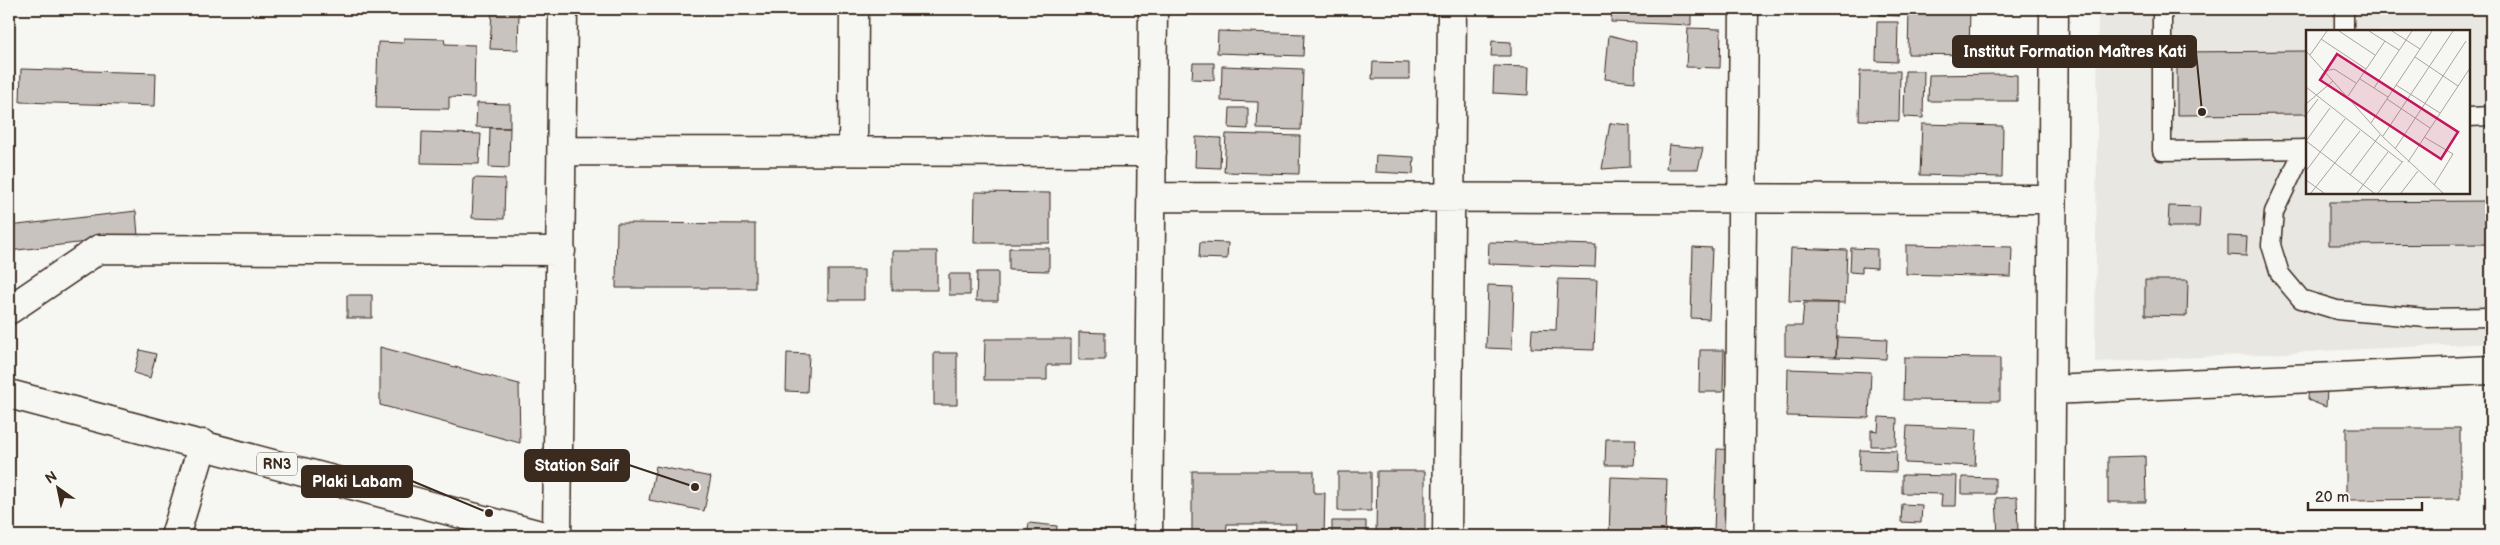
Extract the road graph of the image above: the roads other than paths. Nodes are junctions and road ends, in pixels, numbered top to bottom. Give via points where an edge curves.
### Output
1 (563, 9) edge
2 (854, 9) edge
3 (1153, 9) edge
4 (1452, 9) edge
5 (1744, 9) edge
6 (2054, 9) edge
7 (2162, 9) edge
8 (2344, 9) edge
9 (2344, 30) edge
10 (2491, 116) edge
11 (2470, 117) edge
12 (2306, 149) edge
13 (562, 151) junction
14 (853, 151) junction
15 (1152, 152) junction
16 (1151, 197) junction
17 (1450, 198) junction
18 (1742, 198) junction
19 (2052, 199) junction
20 (561, 251) junction
21 (9, 310) edge
22 (2491, 317) edge
23 (2491, 370) edge
24 (2051, 390) junction
25 (9, 394) edge
26 (203, 444) junction
27 (175, 536) edge
28 (544, 536) edge
29 (557, 536) edge
30 (1148, 536) edge
31 (1447, 536) edge
32 (1739, 536) edge
33 (2050, 536) edge

1 - 13 main road
2 - 14 main road
3 - 15 main road
4 - 17 main road
5 - 18 main road
6 - 19 main road
7 - 12 lane via 2162,151
8 - 9 lane
10 - 11 lane
12 - 22 lane via 2274,212 2271,245 2280,274 2301,299 2337,310 2426,318
13 - 14 main road
13 - 20 main road
14 - 15 main road
15 - 16 main road
16 - 17 main road
16 - 30 main road
17 - 18 main road
17 - 31 main road
18 - 19 main road
18 - 32 main road
19 - 24 main road
20 - 21 main road via 99,249
20 - 29 main road
23 - 24 main road
24 - 33 main road
25 - 26 main road, RN3
26 - 27 main road
26 - 28 main road, RN3

